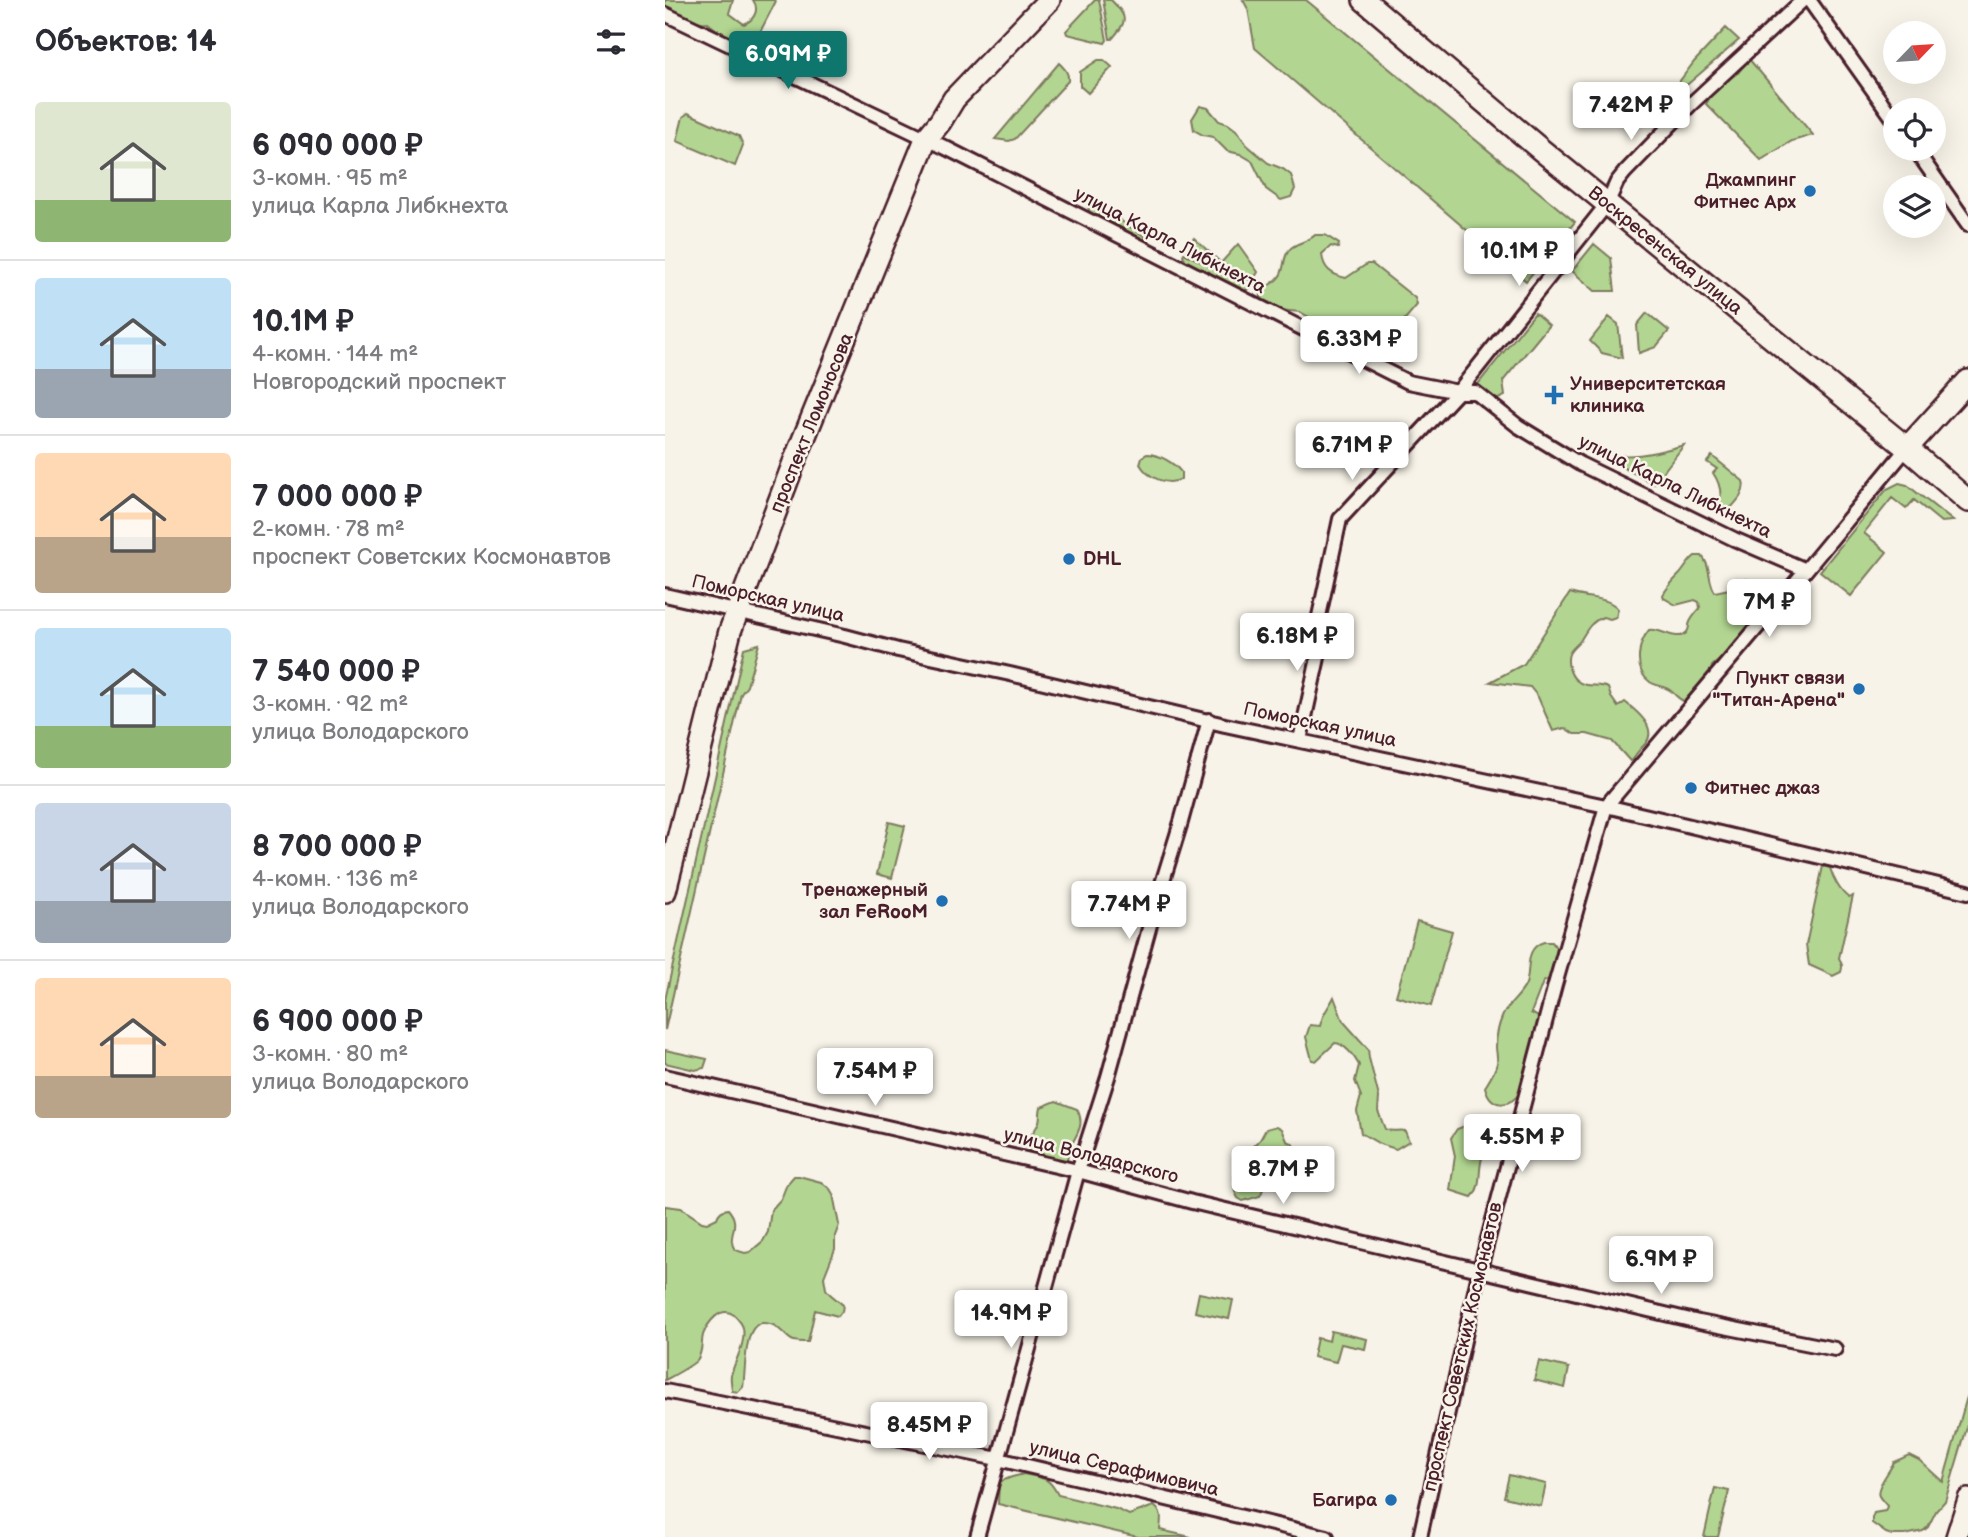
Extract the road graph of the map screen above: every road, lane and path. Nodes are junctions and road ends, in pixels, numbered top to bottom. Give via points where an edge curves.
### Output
1 (1049, 0) edge
2 (1364, 0) edge
3 (1803, 0) edge
4 (1809, 0) edge
5 (665, 14) edge
6 (1883, 104) edge
7 (926, 139) junction
8 (1923, 161) edge
9 (1607, 204) junction
10 (1968, 225) edge
11 (1968, 381) edge
12 (1458, 392) junction
13 (1906, 448) junction
14 (1968, 501) edge
15 (1805, 570) junction
16 (665, 595) edge
17 (737, 612) junction
18 (1209, 720) junction
19 (1300, 740) junction
20 (1606, 806) junction
21 (665, 891) edge
22 (1968, 892) edge
23 (665, 1076) edge
24 (1078, 1171) junction
25 (1480, 1269) junction
26 (1835, 1349) dead end
27 (665, 1391) edge
28 (998, 1459) junction
29 (1968, 1499) edge
30 (977, 1537) edge
31 (1327, 1537) edge
32 (1420, 1537) edge
33 (1956, 1537) edge

1 - 7 main road, проспект Ломоносова via 954,99
2 - 9 main road, Воскресенская улица
3 - 9 street via 1625,172
4 - 6 street
5 - 7 street, улица Карла Либкнехта
7 - 12 street, улица Карла Либкнехта via 1408,382
7 - 17 main road, проспект Ломоносова
8 - 10 street
9 - 12 street
9 - 13 main road, Воскресенская улица
11 - 13 main road, проспект Советских Космонавтов
12 - 15 street, улица Карла Либкнехта via 1475,392 1518,426 1580,464
12 - 19 street via 1340,519
13 - 14 main road, Воскресенская улица
13 - 15 street, проспект Советских Космонавтов
15 - 20 street, проспект Советских Космонавтов
16 - 17 street, Поморская улица
17 - 18 street, Поморская улица
17 - 21 main road, проспект Ломоносова
18 - 19 street, Поморская улица
18 - 24 street
19 - 20 street, Поморская улица
20 - 22 street, Поморская улица
20 - 25 street, проспект Советских Космонавтов
23 - 24 street, улица Володарского
24 - 25 street, улица Володарского
24 - 28 street
25 - 26 street, улица Володарского via 1699,1322
25 - 32 street, проспект Советских Космонавтов
27 - 28 street, улица Серафимовича
28 - 30 street
28 - 31 street, улица Серафимовича
29 - 33 main road

